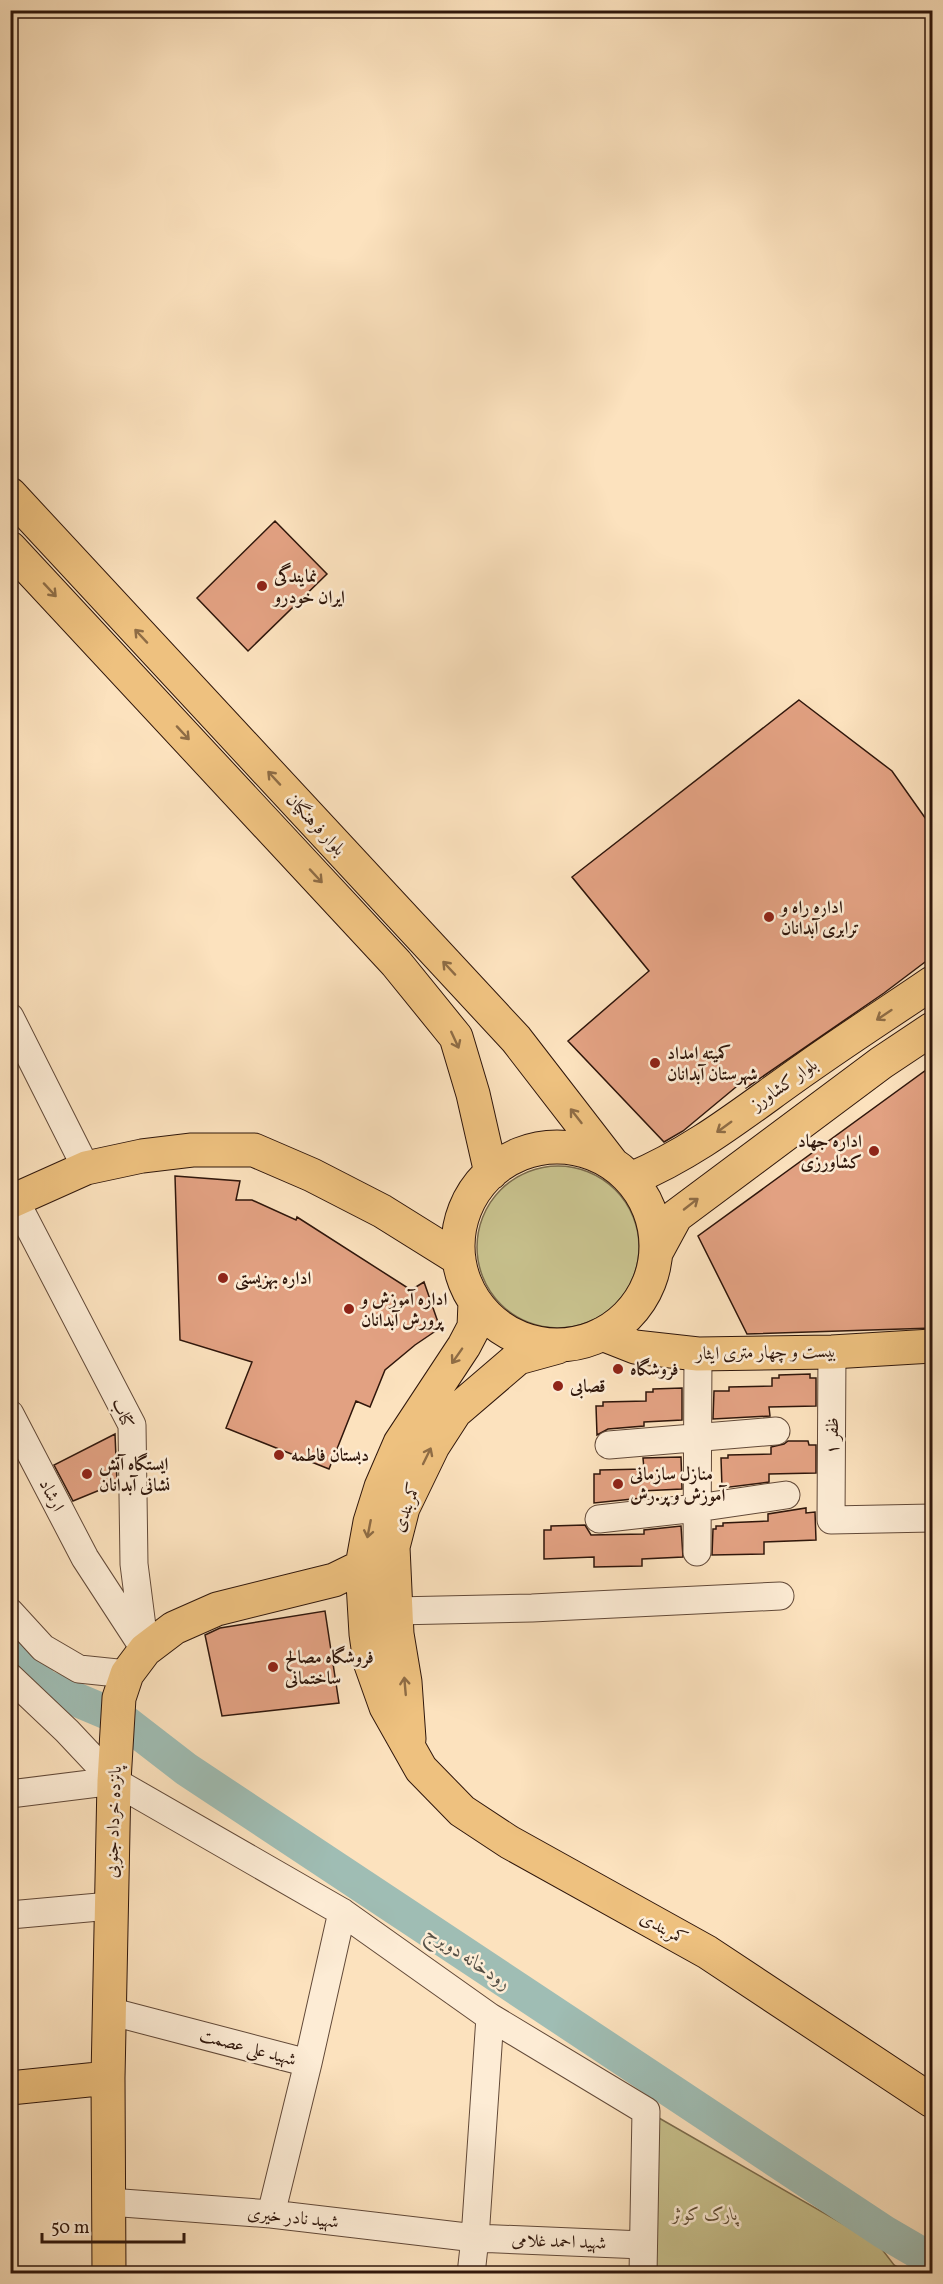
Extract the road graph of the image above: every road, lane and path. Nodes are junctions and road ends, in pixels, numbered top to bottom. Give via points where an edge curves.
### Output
1 (16, 511) edge
2 (10, 548) edge
3 (933, 983) edge
4 (10, 1017) edge
5 (933, 1029) edge
6 (850, 1039) junction
7 (881, 1063) junction
8 (808, 1066) junction
9 (833, 1099) junction
10 (86, 1168) junction
11 (621, 1171) junction
12 (491, 1173) junction
13 (13, 1201) edge
14 (657, 1251) junction
15 (459, 1259) junction
16 (475, 1302) junction
17 (602, 1334) junction
18 (565, 1345) junction
19 (933, 1346) edge
20 (832, 1352) junction
21 (698, 1354) junction
22 (10, 1414) edge
23 (776, 1431) dead end
24 (698, 1438) junction
25 (609, 1445) dead end
26 (786, 1495) dead end
27 (697, 1509) junction
28 (933, 1518) edge
29 (600, 1519) dead end
30 (393, 1546) junction
31 (697, 1552) dead end
32 (134, 1564) junction
33 (362, 1566) junction
34 (95, 1575) junction
35 (780, 1596) dead end
36 (395, 1611) junction
37 (10, 1612) edge
38 (130, 1674) junction
39 (10, 1677) edge
40 (67, 1731) junction
41 (409, 1744) junction
42 (114, 1781) junction
43 (57, 1786) junction
44 (10, 1794) edge
45 (110, 1906) junction
46 (342, 1912) junction
47 (10, 1915) edge
48 (109, 2011) junction
49 (490, 2017) junction
50 (308, 2063) junction
51 (108, 2085) junction
52 (10, 2088) edge
53 (10, 2101) edge
54 (933, 2101) edge
55 (109, 2202) junction
56 (271, 2214) junction
57 (475, 2238) junction
58 (643, 2245) junction
59 (109, 2274) edge
60 (471, 2274) edge
61 (643, 2274) edge

11 -> 1 main road, بلوار فرهنگیان via 516,1039
2 -> 12 main road, بلوار فرهنگیان via 396,963 456,1037
3 -> 6 main road, بلوار کشاورز
4 - 10 street
5 - 7 main road
6 - 7 main road via 847,1061 853,1069 864,1070
6 - 8 main road, بلوار کشاورز
7 - 9 main road
8 - 9 main road via 825,1064 835,1072 838,1083
8 -> 11 main road, بلوار کشاورز via 665,1165
14 -> 9 main road via 676,1216
10 - 13 main road
10 - 15 main road via 192,1150 254,1150 312,1174 382,1211
11 - 12 main road via 588,1152 562,1147 537,1149 512,1158
11 - 14 main road via 646,1201 655,1225
12 - 15 main road via 464,1212
13 - 32 street, کتاب via 132,1425
14 - 17 main road via 652,1276 641,1300 624,1320
15 - 16 main road via 461,1274
16 - 18 main road via 489,1318 515,1335 544,1344
16 -> 33 main road, کمربندی via 474,1327 400,1443 381,1487
17 - 18 main road
17 - 21 main road, بیست و چهار متری ایثار via 635,1347
30 -> 18 main road, کمربندی via 402,1508 432,1446 455,1412 518,1358
19 - 20 main road, بیست و چهار متری ایثار
20 - 21 main road, بیست و چهار متری ایثار
20 - 28 street, ظفر ۱ via 831,1520
21 - 24 street
22 - 34 street, ارشاد
23 - 24 street
24 - 25 street
24 - 27 street
26 - 27 street
27 - 29 street
27 - 31 street
30 - 33 main road
30 - 36 main road, کمربندی
32 - 34 street
32 - 38 street, کتاب
33 - 38 main road via 334,1580 217,1609 174,1628
33 - 41 main road, کمربندی via 370,1662 386,1707
34 - 38 street, ارشاد
35 - 36 street
41 -> 36 main road, کمربندی
37 - 38 street via 43,1648 79,1669
38 - 42 main road, پانزده خرداد جنوبی via 117,1733
39 - 40 street
40 - 42 street
40 - 43 street via 70,1762
41 - 54 main road, کمربندی via 421,1769 462,1811 509,1842 707,1952
42 - 43 street
42 - 45 main road, پانزده خرداد جنوبی
42 - 46 street
43 - 44 street
45 - 47 street
45 - 48 main road, پانزده خرداد جنوبی
46 - 49 street
46 - 50 street, شهید علی عصمت
48 - 50 street, شهید علی عصمت
48 - 51 main road, پانزده خرداد جنوبی
49 - 57 street
49 - 58 street via 646,2111
50 - 56 street
51 - 52 main road
51 - 53 main road
51 - 55 main road, پانزده خرداد جنوبی
55 - 56 street, شهید نادر خیری
55 - 59 main road, پانزده خرداد جنوبی
56 - 57 street, شهید نادر خیری
57 - 58 street, شهید احمد غلامی
57 - 60 street
58 - 61 street

